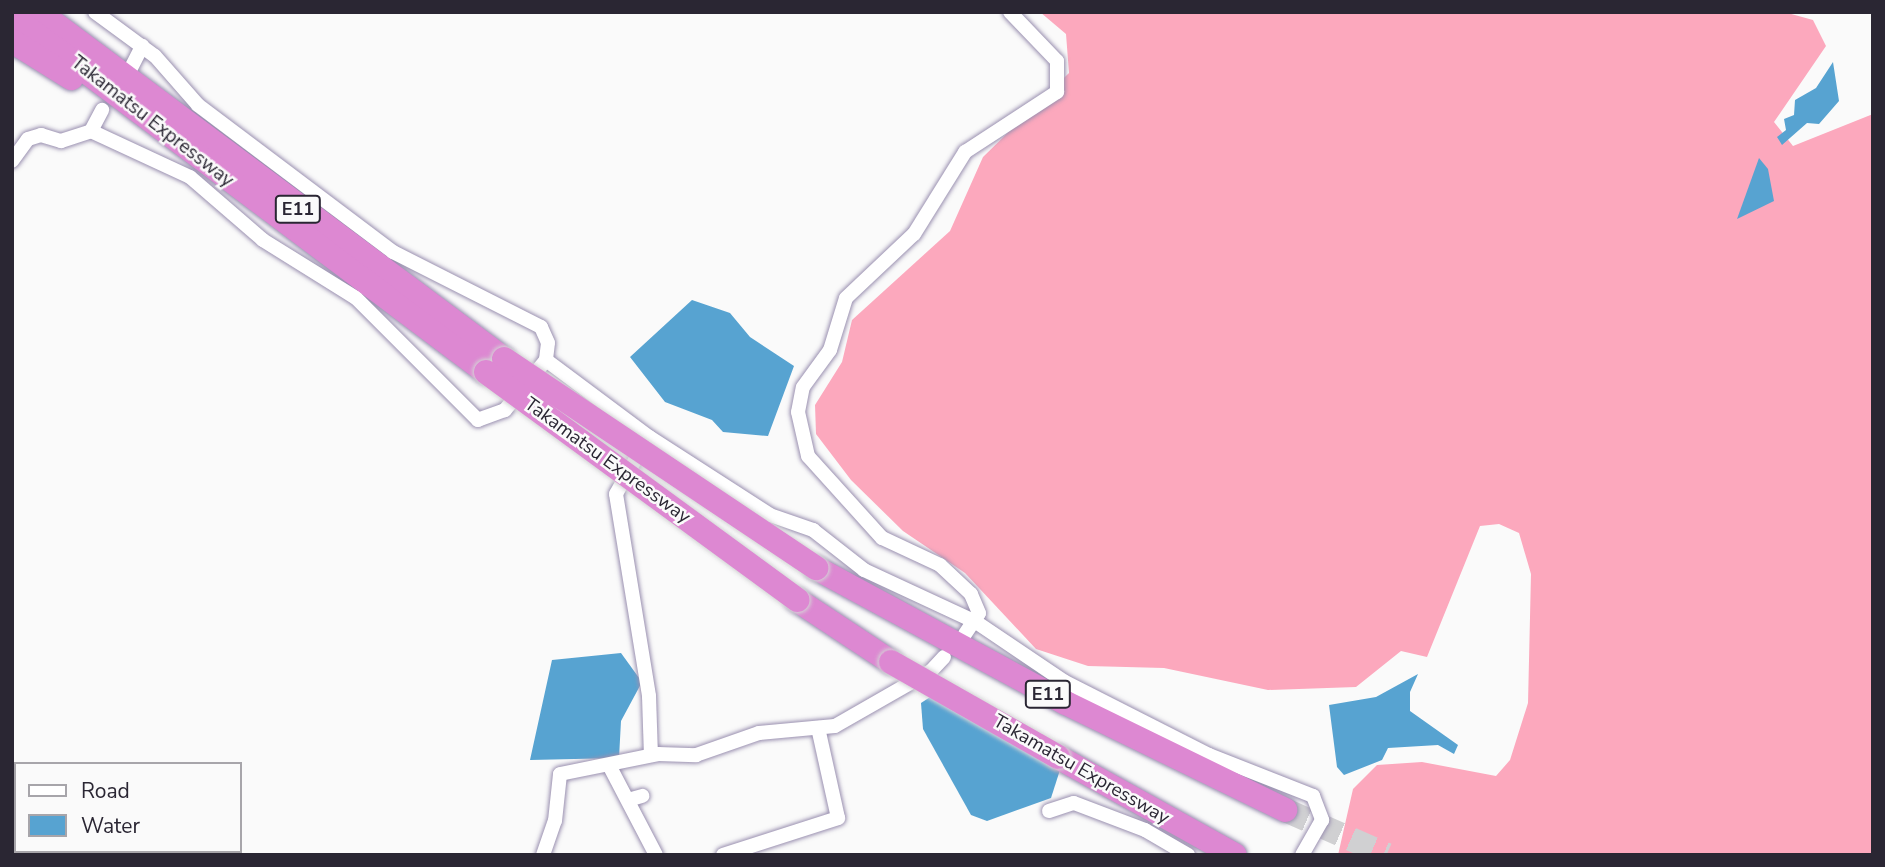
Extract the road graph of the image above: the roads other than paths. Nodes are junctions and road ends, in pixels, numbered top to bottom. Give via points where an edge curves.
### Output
1 (95, 12) edge
2 (1010, 12) edge
3 (12, 16) edge
4 (30, 30) edge
5 (142, 46) junction
6 (83, 68) junction
7 (131, 68) dead end
8 (102, 110) dead end
9 (91, 131) junction
10 (12, 161) edge
11 (546, 360) junction
12 (495, 365) junction
13 (649, 437) junction
14 (976, 622) junction
15 (965, 634) dead end
16 (944, 657) dead end
17 (818, 729) junction
18 (651, 755) junction
19 (610, 767) junction
20 (642, 796) dead end
21 (628, 800) junction
22 (1285, 810) tunnel mouth
23 (1049, 811) dead end
24 (543, 855) edge
25 (656, 855) edge
26 (723, 855) edge
27 (1188, 855) edge
28 (1235, 855) edge
29 (1302, 855) edge

1 - 5 street
2 - 14 street via 1057,61 1057,92 965,152 914,234 846,298 830,350 803,387 798,412 808,456 882,538 958,577 971,594
3 - 4 highway, Takamatsu Expressway / E11
4 - 6 highway
4 - 6 highway, Takamatsu Expressway / E11
5 - 7 street
5 - 11 street via 198,105 393,252 541,327 548,343
6 - 12 highway, Takamatsu Expressway / E11
6 - 12 highway, Takamatsu Expressway / E11 via 232,184
8 - 9 street
9 - 10 street via 61,141 41,135 28,139
9 - 11 street via 190,177 263,240 356,298 478,420 505,410
11 - 13 street
12 - 22 highway, Takamatsu Expressway / E11, bridge via 816,568 1066,703
12 - 28 highway, Takamatsu Expressway / E11, bridge via 797,600 891,662
13 - 14 street via 770,515 813,530 864,570
13 - 18 street via 615,494 649,696
14 - 15 street
14 - 29 street via 1065,682 1209,755 1313,796 1322,820
16 - 17 street via 931,671 852,719
17 - 18 street via 759,733 696,755
17 - 26 street via 838,818
18 - 19 street
19 - 21 street
19 - 24 street via 556,779 555,821
20 - 21 street
21 - 25 street
23 - 27 street via 1074,803 1145,831

